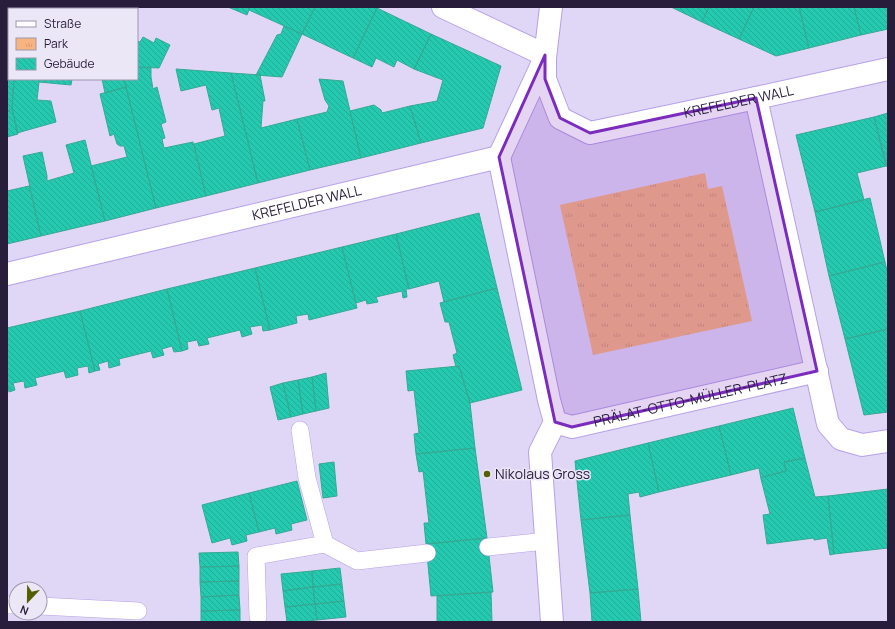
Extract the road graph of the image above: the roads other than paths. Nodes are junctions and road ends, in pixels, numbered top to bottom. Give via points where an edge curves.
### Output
1 (443, 7) edge
2 (551, 7) edge
3 (545, 56) junction
4 (888, 69) edge
5 (756, 98) junction
6 (499, 157) junction
7 (7, 274) edge
8 (817, 371) junction
9 (555, 422) junction
10 (300, 430) dead end
11 (888, 441) edge
12 (546, 541) junction
13 (325, 544) junction
14 (488, 547) dead end
15 (427, 553) dead end
16 (48, 606) edge
17 (138, 611) dead end
18 (258, 617) dead end
19 (552, 622) edge

1 - 3 street
2 - 3 street
3 - 5 street, KREFELDER WALL via 545,79 560,118 590,133
3 - 6 street
4 - 5 street, KREFELDER WALL
5 - 8 street
6 - 7 street, KREFELDER WALL
6 - 9 street
8 - 9 street, PRÄLAT-OTTO-MÜLLER-PLATZ via 572,427
8 - 11 street via 828,424 841,439 862,445
9 - 12 street via 540,452
10 - 13 lane via 307,478
12 - 14 lane
12 - 19 street
13 - 15 lane via 357,561
13 - 18 lane via 256,556
16 - 17 lane

